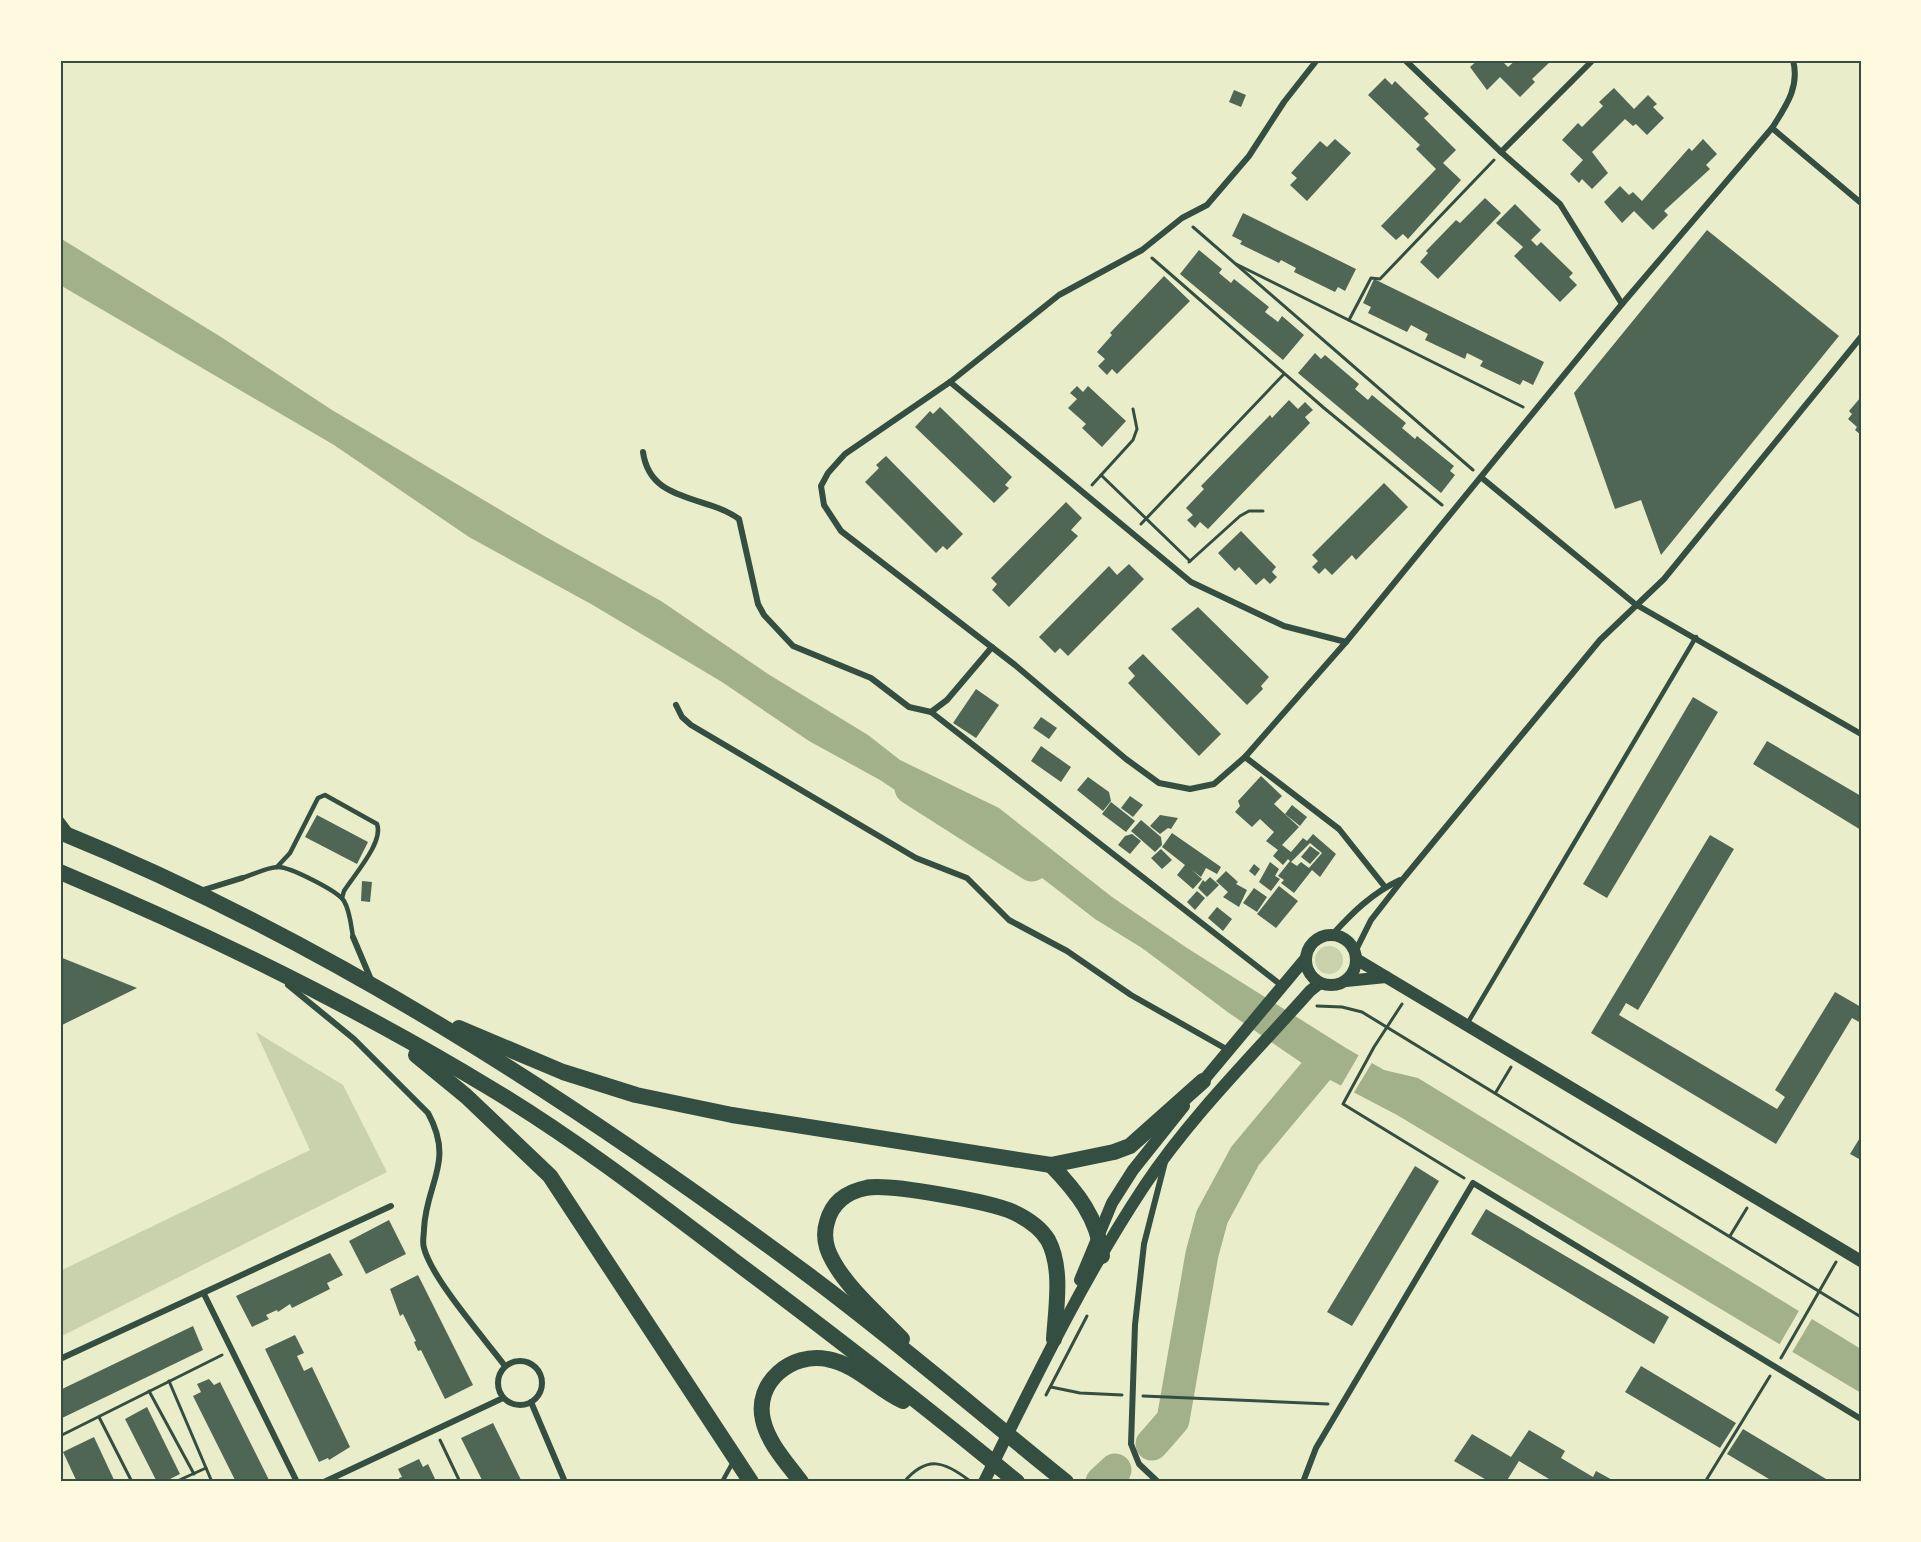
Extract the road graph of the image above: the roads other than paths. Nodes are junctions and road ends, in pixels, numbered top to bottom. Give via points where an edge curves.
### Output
1 (1317, 60) edge
2 (1405, 60) edge
3 (1593, 60) edge
4 (1793, 60) edge
5 (1772, 128) junction
6 (1501, 152) junction
7 (1861, 203) edge
8 (1622, 304) junction
9 (1861, 337) edge
10 (950, 382) junction
11 (643, 452) dead end
12 (1482, 478) junction
13 (1635, 604) junction
14 (1696, 637) junction
15 (1346, 642) junction
16 (992, 647) junction
17 (676, 705) dead end
18 (931, 712) junction
19 (1861, 734) edge
20 (1245, 757) junction
21 (60, 817) edge
22 (68, 835) edge
23 (277, 867) junction
24 (60, 872) edge
25 (242, 878) joint
26 (1403, 879) junction
27 (1384, 887) junction
28 (194, 893) junction
29 (342, 898) junction
30 (1332, 935) junction
31 (353, 937) joint
32 (1355, 956) junction
33 (1305, 959) junction
34 (264, 965) junction
35 (1386, 977) junction
36 (1346, 981) junction
37 (374, 985) junction
38 (1281, 985) junction
39 (1315, 987) junction
40 (414, 1008) junction
41 (1467, 1024) junction
42 (382, 1028) junction
43 (1228, 1050) junction
44 (1203, 1080) junction
45 (1166, 1156) junction
46 (1051, 1165) junction
47 (391, 1206) dead end
48 (1098, 1233) junction
49 (1102, 1256) junction
50 (1861, 1261) edge
51 (204, 1294) junction
52 (1071, 1306) junction
53 (1054, 1339) junction
54 (60, 1359) edge
55 (504, 1366) junction
56 (957, 1395) junction
57 (503, 1398) junction
58 (531, 1402) junction
59 (928, 1408) junction
60 (1861, 1419) edge
61 (735, 1457) junction
62 (297, 1482) edge
63 (324, 1482) edge
64 (564, 1482) edge
65 (722, 1482) edge
66 (751, 1482) edge
67 (801, 1482) edge
68 (984, 1482) edge
69 (1017, 1482) edge
70 (1066, 1482) edge
71 (1158, 1482) edge
72 (1302, 1482) edge

1 - 10 street via 1207,205 1182,218 1142,250 1059,295
2 - 6 street
3 - 6 street
4 - 5 street via 1797,75 1790,100
5 - 7 street
5 - 8 street
6 - 8 street via 1560,204
8 - 12 street
9 - 13 street via 1664,579
10 - 15 street via 1191,582 1284,626
10 - 16 street via 845,454 821,486 824,505 841,531
11 - 18 street via 646,469 669,491 721,508 738,519 758,604 793,646 871,678 909,707
12 - 13 street
12 - 15 street
13 - 14 street
13 - 26 street via 1600,640
14 - 19 street
14 - 41 lane
15 - 20 street
16 - 18 street via 947,700
16 - 20 street via 1159,783 1190,789 1214,784
17 - 43 street via 691,725 916,858 967,878 1009,920
18 - 38 street
20 - 27 street via 1339,829
21 - 22 lane
22 - 28 highway
23 - 25 lane
23 - 29 lane via 309,878
23 - 29 lane via 290,853 318,798 325,795 377,824 380,832
24 - 34 highway via 173,919
25 - 28 street
26 - 27 street
26 - 32 street via 1371,920
27 - 30 street
28 - 37 highway
29 - 31 lane
30 - 32 main road via 1348,941
30 - 33 main road via 1315,940
31 - 37 street
32 - 35 main road
32 - 36 main road via 1355,969
33 - 38 main road
33 - 39 main road
34 - 42 highway
34 - 55 street via 354,1039 428,1113 437,1128 439,1169 424,1219 423,1247 441,1281
35 - 36 main road
35 - 41 main road
36 - 39 main road
37 - 40 highway
38 - 43 main road
39 - 45 main road
40 - 46 highway via 562,1072 636,1095 794,1126
40 - 56 highway via 583,1117 808,1275
41 - 50 main road
42 - 59 highway via 490,1088 620,1174
42 - 61 highway via 466,1096 550,1176
43 - 44 main road
44 - 46 highway via 1130,1146
44 - 48 main road via 1133,1170
45 - 49 main road
45 - 71 street via 1144,1244 1135,1325 1131,1444 1139,1464
46 - 48 highway via 1077,1192
47 - 51 street
48 - 49 highway
48 - 52 main road
49 - 52 main road
51 - 54 street
51 - 62 street
52 - 53 main road
53 - 56 highway via 1055,1263 1047,1239 1028,1219 994,1207 887,1187 866,1188 839,1200 825,1228 832,1260 876,1312
53 - 68 main road
55 - 57 street via 497,1382
55 - 58 street via 521,1360 536,1368 542,1389
56 - 70 highway
57 - 58 street via 513,1404
57 - 63 street
58 - 64 street
59 - 67 highway via 900,1400 829,1359 814,1357 785,1366 772,1377 765,1391 762,1419 772,1442
59 - 69 highway
60 - 72 street via 1473,1183 1316,1448
61 - 65 lane
61 - 66 highway

